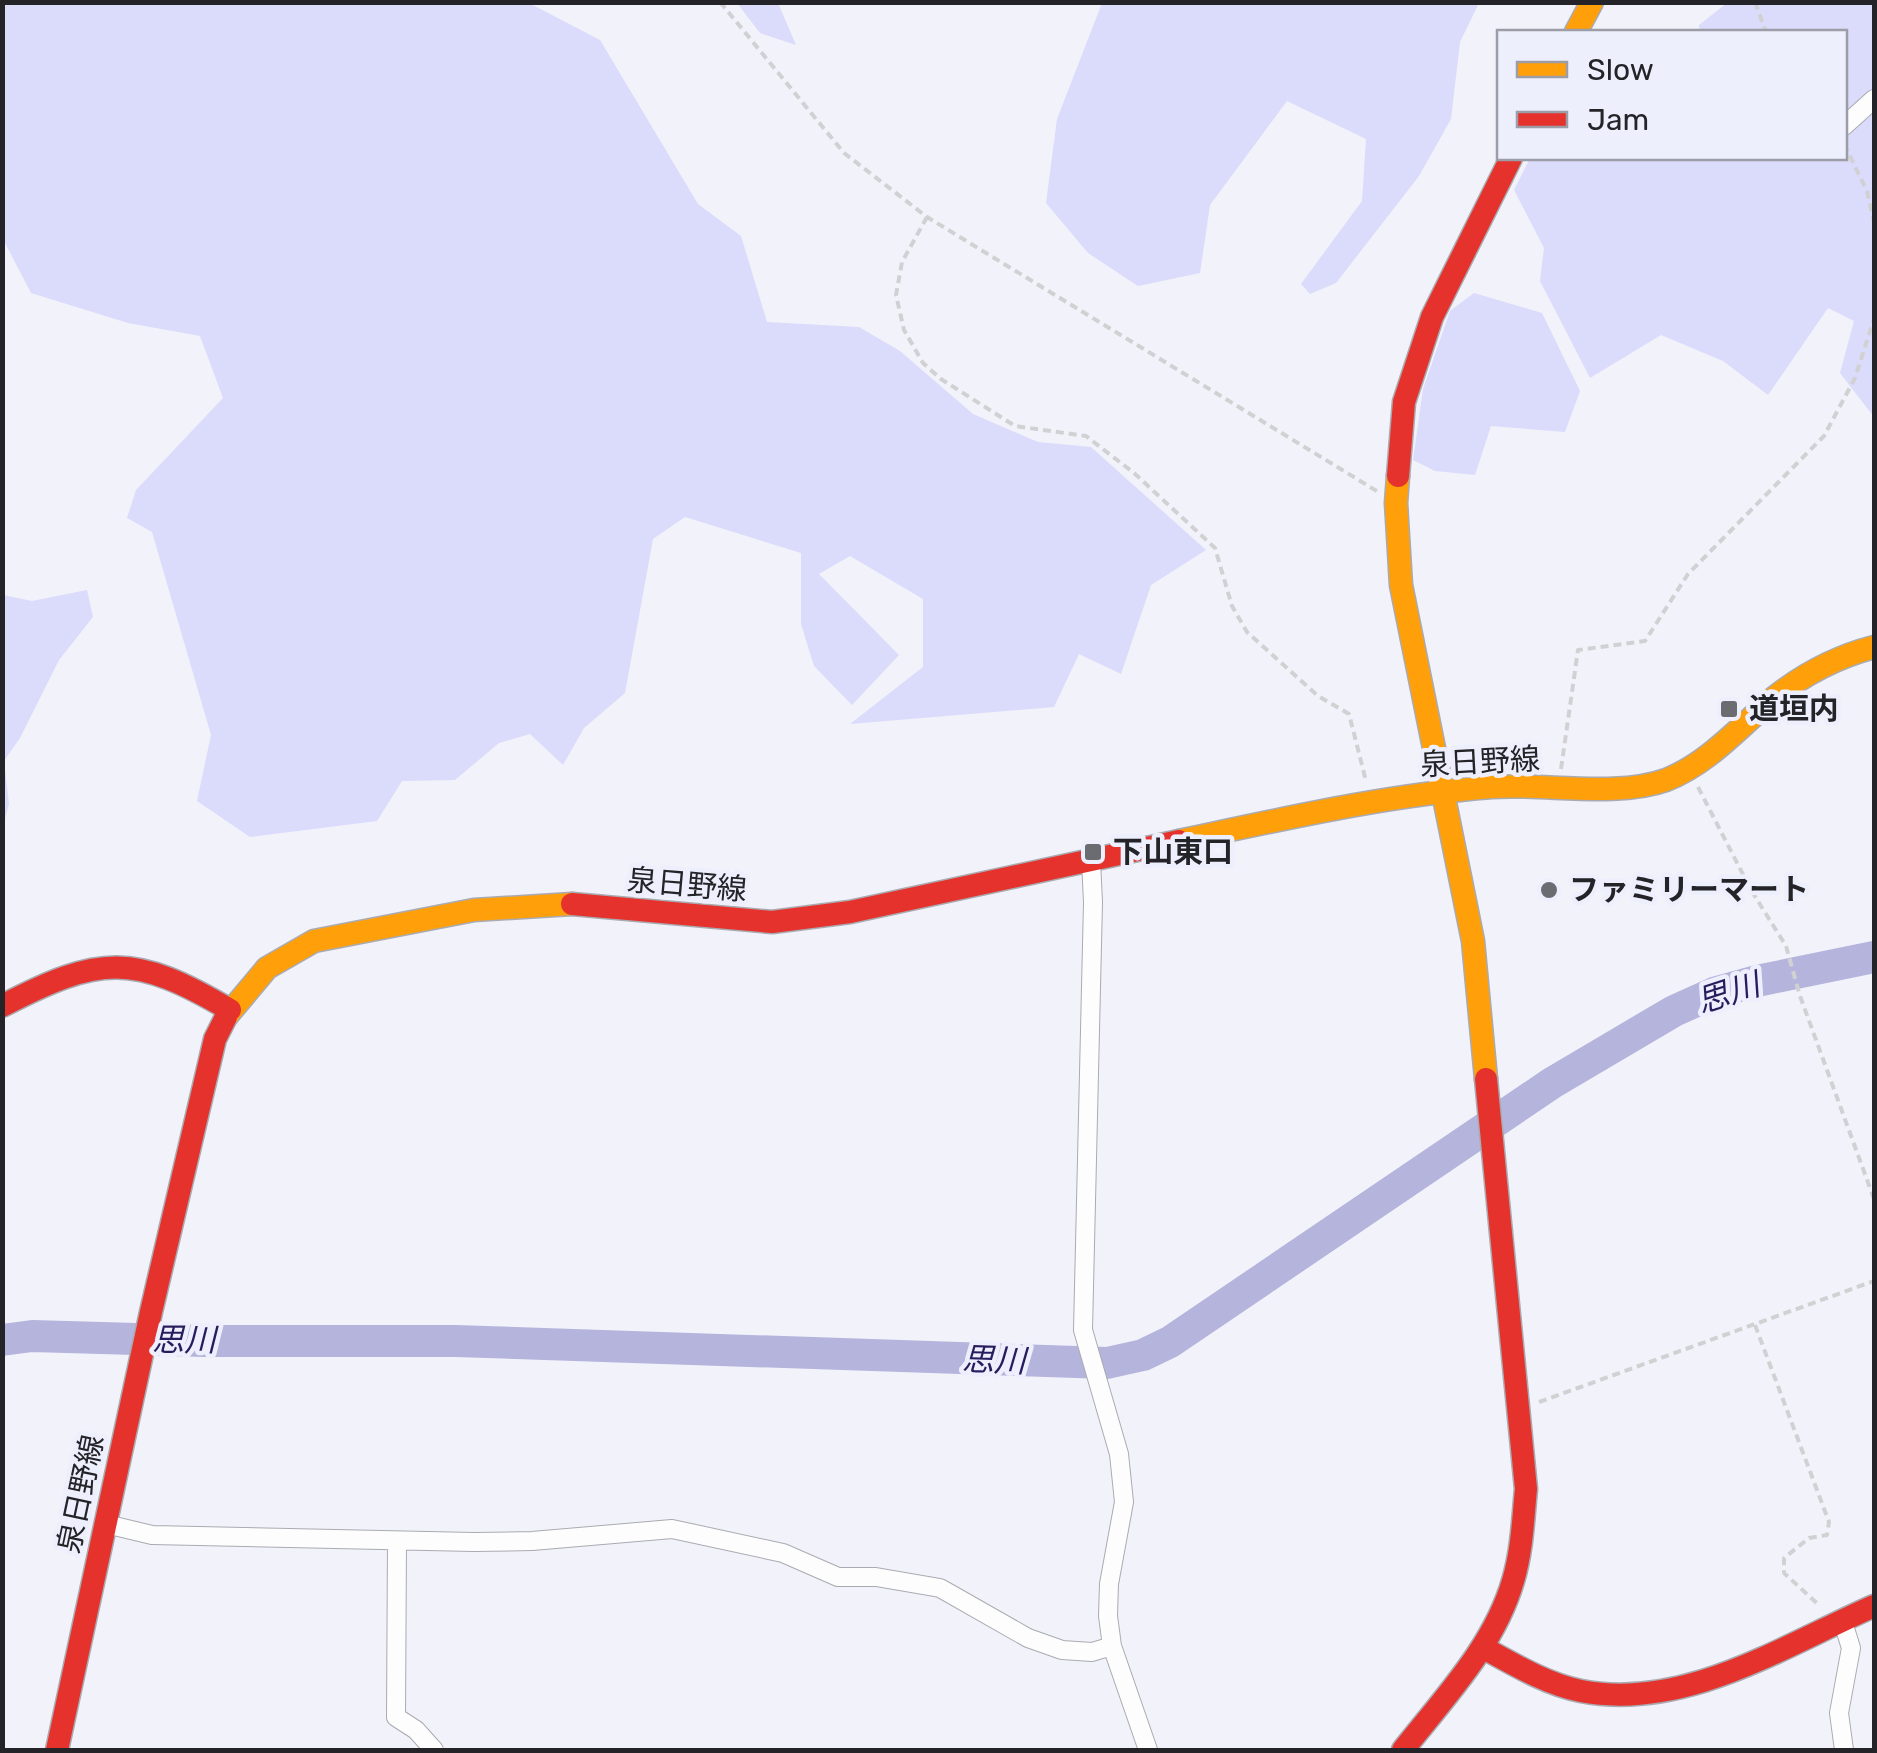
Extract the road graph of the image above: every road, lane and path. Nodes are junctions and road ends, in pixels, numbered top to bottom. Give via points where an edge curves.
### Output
1 (720, 2) edge
2 (1592, 2) edge
3 (1755, 2) edge
4 (1577, 30) edge
5 (1765, 30) edge
6 (1874, 100) edge
7 (1847, 123) edge
8 (1847, 150) edge
9 (1511, 160) edge
10 (927, 217) junction
11 (1874, 222) edge
12 (1874, 319) edge
13 (1396, 503) junction
14 (1874, 647) edge
15 (1688, 769) junction
16 (1558, 789) junction
17 (1443, 791) junction
18 (1372, 803) junction
19 (1091, 861) junction
20 (2, 1006) edge
21 (230, 1010) junction
22 (1874, 1199) edge
23 (1874, 1281) edge
24 (1754, 1325) junction
25 (1520, 1409) junction
26 (106, 1524) junction
27 (397, 1541) junction
28 (1874, 1606) edge
29 (1842, 1619) junction
30 (1112, 1646) junction
31 (1482, 1647) junction
32 (56, 1750) edge
33 (434, 1750) edge
34 (1148, 1750) edge
35 (1403, 1750) edge
36 (1844, 1750) edge

1 - 10 path via 844,153
2 - 4 main road
3 - 5 path
6 - 7 street
8 - 11 path
9 - 13 main road via 1432,317 1404,402
10 - 13 path
10 - 18 path via 902,262 896,295 904,330 923,363 1015,426 1086,436 1215,548 1232,606 1248,632 1318,696 1349,714
12 - 16 path via 1824,436 1688,574 1645,641 1578,650
13 - 17 main road via 1402,585
14 - 15 main road, 泉日野線 via 1808,673
15 - 16 main road, 泉日野線 via 1664,781
15 - 22 path via 1786,946
16 - 17 main road, 泉日野線
17 - 18 main road, 泉日野線
17 - 25 main road via 1473,941
18 - 19 main road, 泉日野線
19 - 21 main road, 泉日野線 via 772,922 556,902 474,910 314,941 267,968
19 - 30 street via 1085,1344 1120,1454 1124,1502 1109,1584
20 - 21 main road via 79,970 121,964 152,971
21 - 26 main road, 泉日野線 via 214,1039
23 - 24 path
24 - 25 path
24 - 29 path via 1829,1522 1827,1535 1809,1538 1784,1558 1784,1573
25 - 31 main road via 1526,1489 1520,1554
26 - 27 street via 152,1535
26 - 32 main road, 泉日野線
27 - 30 street via 532,1541 672,1530 782,1553 838,1577 940,1588 1062,1650
27 - 33 street via 396,1717
28 - 29 main road
29 - 31 main road via 1700,1682 1645,1697 1582,1692
29 - 36 street via 1851,1648 1839,1713
30 - 34 street
31 - 35 main road

